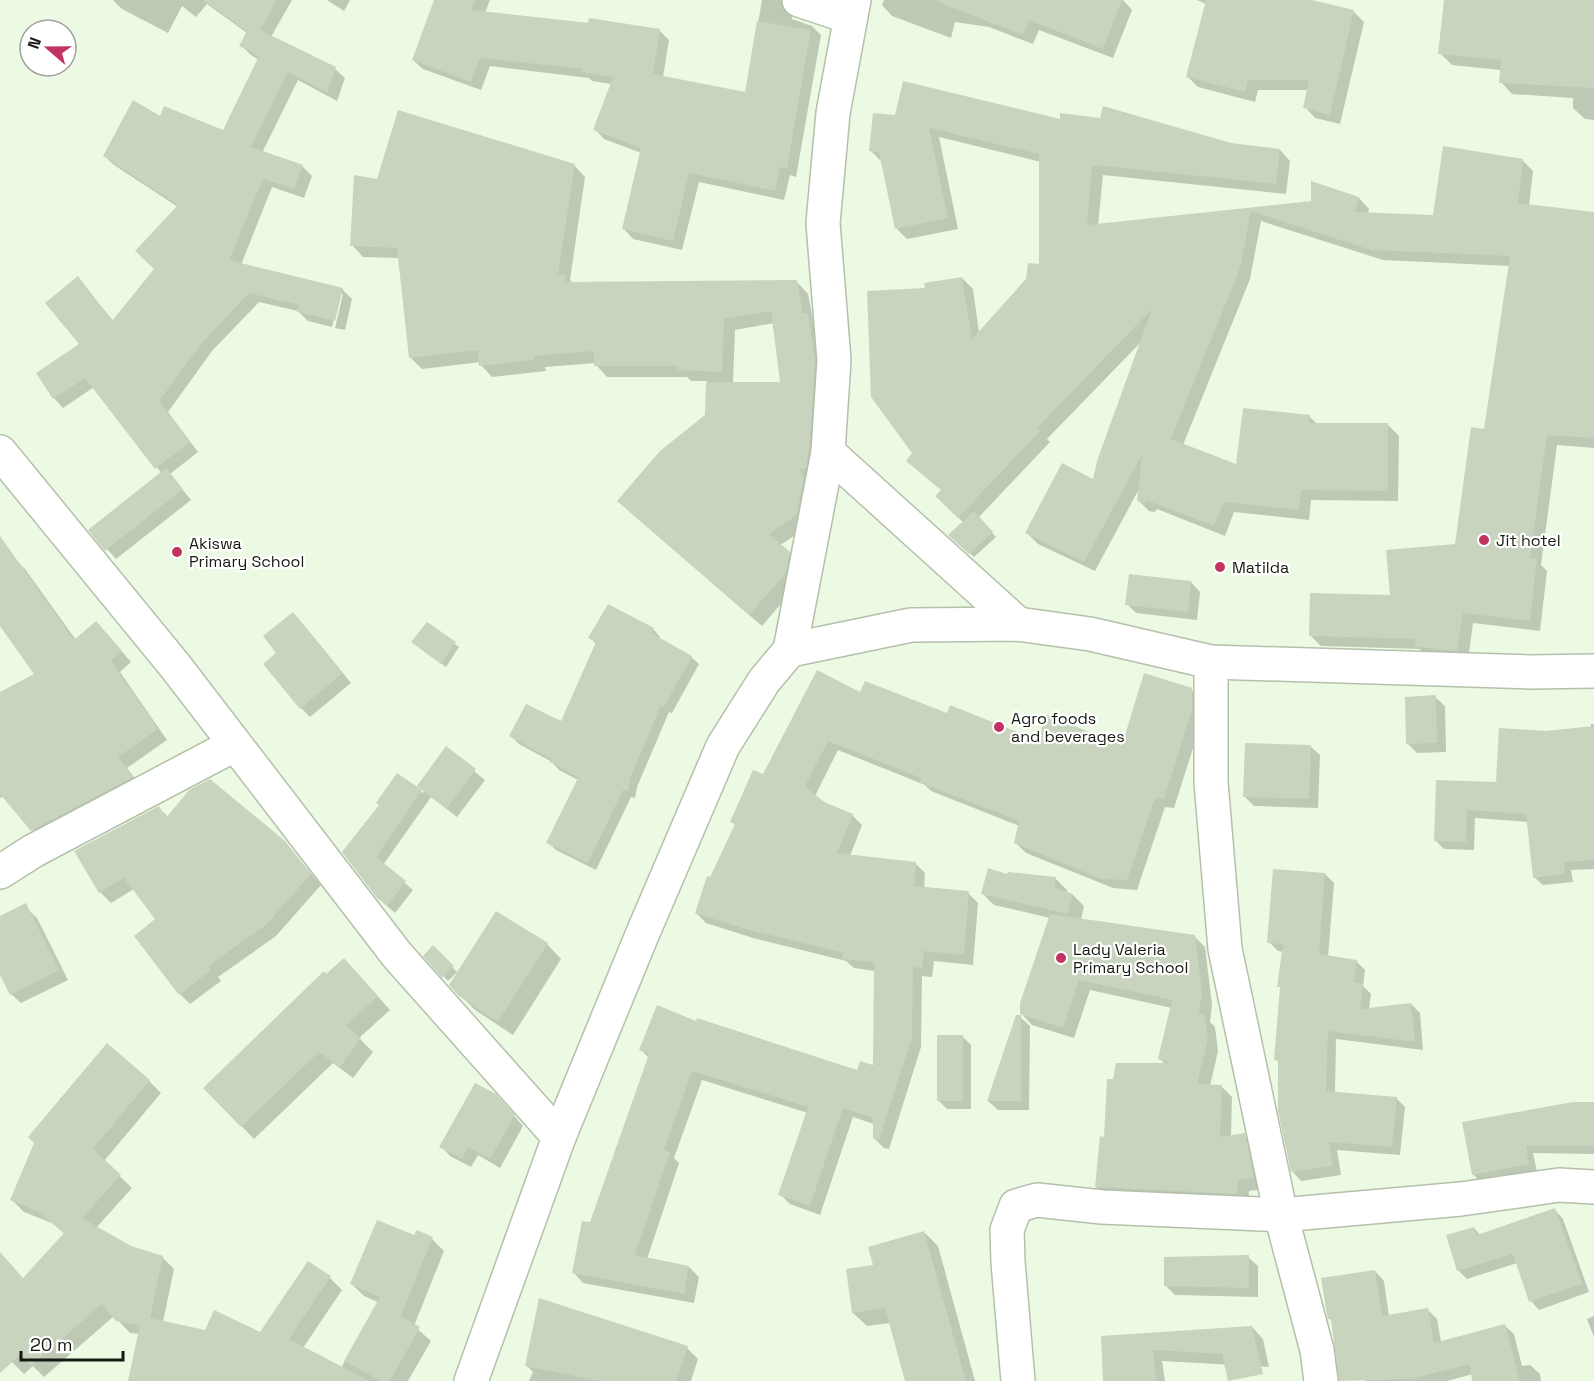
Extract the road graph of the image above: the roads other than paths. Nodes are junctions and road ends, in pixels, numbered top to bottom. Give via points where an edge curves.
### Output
1 (799, 0) edge
2 (852, 9) edge
3 (0, 452) edge
4 (828, 452) junction
5 (1018, 624) junction
6 (790, 650) junction
7 (1211, 662) junction
8 (1594, 671) edge
9 (234, 745) junction
10 (0, 872) edge
11 (559, 1137) junction
12 (1594, 1187) edge
13 (1281, 1215) junction
14 (471, 1381) edge
15 (1018, 1381) edge
16 (1321, 1381) edge

1 - 2 street
2 - 4 street via 833,113 823,223 834,360
3 - 9 street via 176,667
4 - 5 street
4 - 6 street
5 - 6 street via 911,625
5 - 7 street via 1090,634
6 - 11 street via 723,746
7 - 8 street
7 - 13 street via 1211,782 1225,949
9 - 10 street
9 - 11 street via 398,955
11 - 14 street
12 - 13 street via 1559,1185 1461,1200
13 - 15 street via 1037,1200 1016,1206 1007,1230
13 - 16 street via 1317,1350

